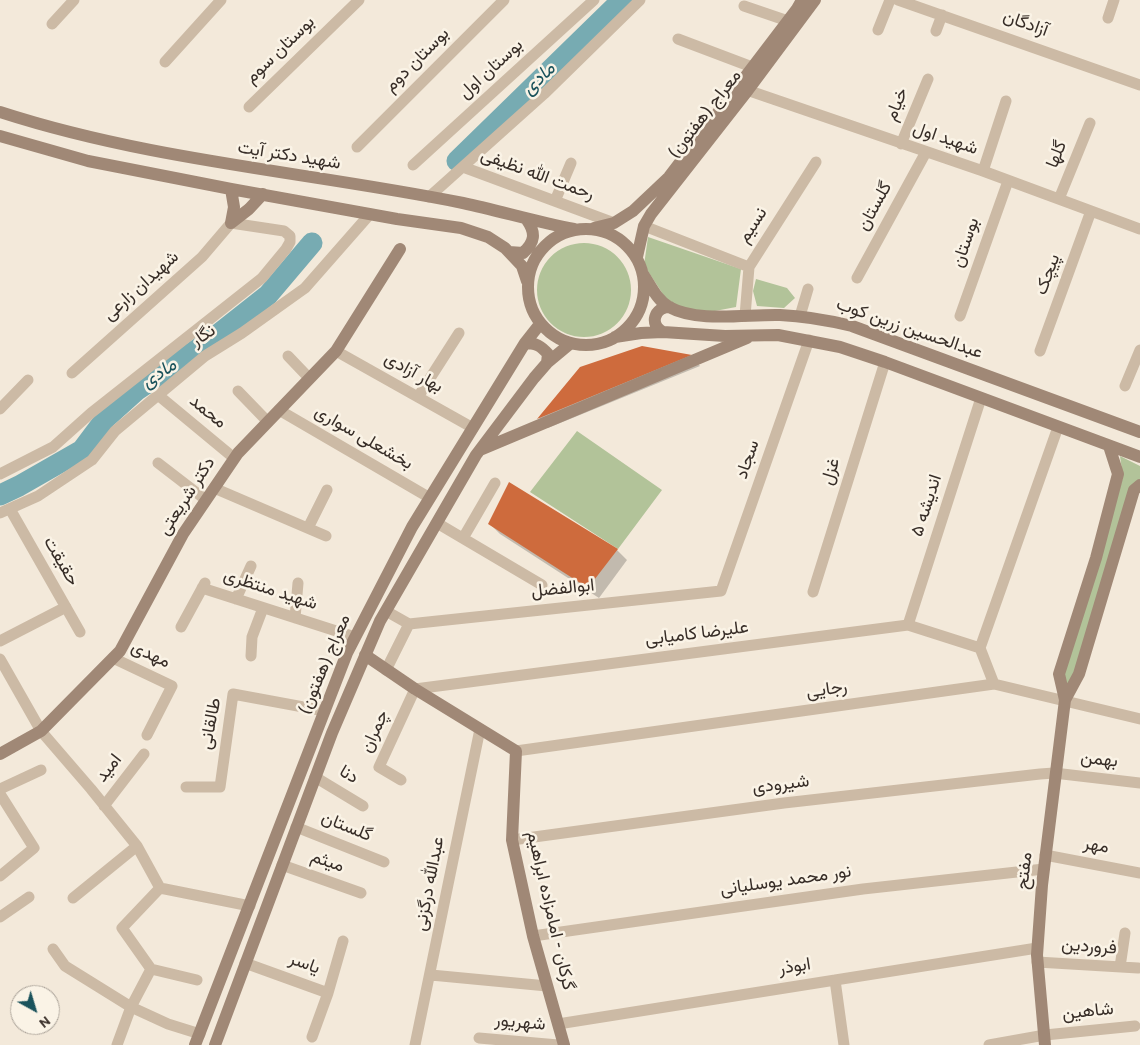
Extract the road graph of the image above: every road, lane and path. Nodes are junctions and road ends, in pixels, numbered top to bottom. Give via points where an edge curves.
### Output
1 (74, 0) edge
2 (221, 0) edge
3 (359, 0) edge
4 (504, 0) edge
5 (594, 0) edge
6 (640, 0) edge
7 (802, 0) edge
8 (815, 0) edge
9 (890, 0) edge
10 (898, 0) edge
11 (1114, 0) edge
12 (744, 6) dead end
13 (942, 15) junction
14 (1108, 18) dead end
15 (788, 21) junction
16 (52, 24) dead end
17 (878, 30) dead end
18 (936, 31) dead end
19 (678, 39) dead end
20 (165, 62) dead end
21 (752, 67) junction
22 (928, 79) dead end
23 (1140, 85) edge
24 (743, 88) junction
25 (1006, 101) dead end
26 (249, 107) dead end
27 (0, 112) edge
28 (1090, 123) dead end
29 (0, 136) edge
30 (902, 144) junction
31 (357, 147) dead end
32 (926, 152) junction
33 (816, 162) dead end
34 (571, 163) dead end
35 (412, 165) dead end
36 (463, 167) junction
37 (983, 172) junction
38 (1008, 181) junction
39 (231, 189) junction
40 (263, 194) junction
41 (429, 197) junction
42 (1059, 199) junction
43 (554, 201) junction
44 (1091, 211) junction
45 (370, 214) junction
46 (528, 220) junction
47 (231, 223) junction
48 (614, 223) junction
49 (644, 226) junction
50 (1139, 226) edge
51 (592, 228) junction
52 (574, 229) junction
53 (400, 249) dead end
54 (509, 252) junction
55 (637, 257) junction
56 (749, 267) junction
57 (643, 274) junction
58 (857, 278) dead end
59 (528, 281) junction
60 (808, 289) dead end
61 (670, 307) junction
62 (744, 316) junction
63 (800, 316) junction
64 (960, 316) dead end
65 (540, 324) junction
66 (663, 332) junction
67 (459, 333) dead end
68 (755, 335) junction
69 (615, 337) junction
70 (809, 340) junction
71 (525, 343) junction
72 (570, 344) junction
73 (1140, 350) edge
74 (336, 351) junction
75 (1040, 351) dead end
76 (288, 356) dead end
77 (885, 362) junction
78 (547, 363) junction
79 (72, 373) dead end
80 (309, 378) junction
81 (28, 380) dead end
82 (1126, 386) dead end
83 (238, 391) dead end
84 (158, 395) junction
85 (418, 398) junction
86 (981, 398) junction
87 (0, 409) edge
88 (279, 410) junction
89 (268, 422) junction
90 (1058, 427) junction
91 (473, 428) junction
92 (1140, 432) edge
93 (1109, 446) junction
94 (480, 450) junction
95 (234, 458) junction
96 (1140, 458) edge
97 (158, 463) dead end
98 (0, 474) edge
99 (495, 483) dead end
100 (1140, 485) edge
101 (214, 488) junction
102 (327, 490) dead end
103 (430, 498) junction
104 (206, 500) junction
105 (5, 511) edge
106 (437, 523) junction
107 (308, 528) junction
108 (466, 533) dead end
109 (326, 536) dead end
110 (251, 566) dead end
111 (298, 583) dead end
112 (542, 585) dead end
113 (721, 592) joint
114 (812, 592) dead end
115 (236, 599) junction
116 (66, 607) junction
117 (263, 608) junction
118 (386, 610) junction
119 (295, 618) junction
120 (409, 624) junction
121 (908, 625) junction
122 (181, 627) dead end
123 (80, 632) dead end
124 (355, 637) junction
125 (0, 641) edge
126 (980, 648) junction
127 (365, 655) junction
128 (251, 656) dead end
129 (112, 658) junction
130 (1, 664) edge
131 (386, 670) junction
132 (994, 684) junction
133 (415, 690) junction
134 (1065, 700) junction
135 (325, 710) junction
136 (1140, 719) edge
137 (480, 729) junction
138 (41, 732) junction
139 (147, 735) dead end
140 (516, 751) junction
141 (0, 754) edge
142 (144, 754) dead end
143 (41, 770) dead end
144 (1054, 773) junction
145 (316, 777) junction
146 (401, 780) dead end
147 (1140, 782) edge
148 (186, 787) dead end
149 (1, 795) edge
150 (104, 806) junction
151 (363, 806) dead end
152 (296, 828) junction
153 (512, 840) junction
154 (137, 846) junction
155 (1045, 855) junction
156 (268, 860) junction
157 (384, 862) dead end
158 (282, 865) junction
159 (1044, 869) junction
160 (1140, 873) edge
161 (0, 876) edge
162 (160, 888) junction
163 (361, 893) dead end
164 (29, 897) dead end
165 (73, 898) dead end
166 (250, 906) junction
167 (0, 917) edge
168 (1125, 933) dead end
169 (533, 936) junction
170 (343, 941) dead end
171 (1037, 948) junction
172 (54, 949) dead end
173 (1037, 962) junction
174 (245, 963) junction
175 (1120, 967) junction
176 (1138, 968) dead end
177 (151, 969) junction
178 (431, 975) junction
179 (197, 980) dead end
180 (835, 980) junction
181 (548, 986) junction
182 (328, 993) junction
183 (131, 1007) junction
184 (558, 1024) junction
185 (1135, 1026) dead end
186 (312, 1037) dead end
187 (478, 1038) dead end
188 (197, 1040) edge
189 (1045, 1040) edge
190 (117, 1045) edge
191 (214, 1045) edge
192 (415, 1045) edge
193 (558, 1045) edge
194 (564, 1045) edge
195 (844, 1045) edge
196 (989, 1045) edge

1 - 16 street
2 - 20 street
3 - 26 street, بوستان سوم
4 - 31 street, بوستان دوم
5 - 35 street, بوستان اول
6 - 36 street
7 - 15 main road, معراج (هفتون)
8 - 24 main road, معراج (هفتون)
9 - 17 street
10 - 13 street, آزادگان
11 - 14 street
12 - 15 street
13 - 18 street
13 - 23 street, آزادگان
15 - 21 main road, معراج (هفتون)
19 - 21 street
21 - 24 main road, معراج (هفتون)
22 - 30 street, خیام
24 - 30 street, شهید اول
24 - 48 main road, معراج (هفتون) via 670,177 633,211
24 - 49 main road, معراج (هفتون)
25 - 37 street
27 - 41 main road, شهید دکتر آیت via 207,162
28 - 42 street, گلها
29 - 39 main road via 88,161
30 - 32 street, شهید اول
32 - 37 street, شهید اول
32 - 58 street, گلستان
33 - 56 street, نسیم
34 - 43 street
36 - 41 street, رحمت الله نظیفی
36 - 43 street, رحمت الله نظیفی
37 - 38 street, شهید اول
38 - 42 street, شهید اول
38 - 64 street, بوستان
39 - 40 main road
39 - 47 main road via 234,206
40 - 45 main road
40 - 47 main road
41 - 46 main road, شهید دکتر آیت
42 - 44 street, شهید اول
43 - 48 street, رحمت الله نظیفی
44 - 50 street, شهید اول
44 - 75 street, پیچک
45 - 54 main road via 461,228 488,237
45 - 84 street, نگار via 305,288 205,356
46 - 52 main road, شهید دکتر آیت
46 - 54 main road via 533,229 532,244 523,253
47 - 79 street, شهیدان زارعی via 202,257
47 - 98 street via 284,231 290,236 290,242 262,278 91,413 53,447
48 - 51 main road
49 - 55 main road, معراج (هفتون)
49 - 56 street
51 - 52 main road
51 - 55 main road via 610,233
52 - 59 main road via 556,236 542,248 532,263
53 - 74 main road, دکتر شریعتی
54 - 59 main road via 522,266
55 - 57 main road
56 - 62 street, نسیم
57 - 61 main road via 659,298
57 - 69 main road via 640,310 630,326
59 - 65 main road via 532,311
60 - 63 street
61 - 62 main road, عبدالحسین زرین کوب via 698,315
61 - 66 main road via 661,308 654,319 656,327
62 - 63 main road, عبدالحسین زرین کوب
63 - 92 main road, عبدالحسین زرین کوب via 852,326
65 - 71 main road, معراج (هفتون)
65 - 72 main road
66 - 68 main road
66 - 69 main road
67 - 85 street
68 - 70 main road
68 - 94 main road
69 - 72 main road via 601,343
70 - 77 main road
70 - 113 street, سجاد
71 - 78 main road via 541,346 548,354
71 - 91 main road, معراج (هفتون)
72 - 78 main road, معراج (هفتون)
73 - 82 street
74 - 80 main road, دکتر شریعتی
74 - 85 street, بهار آزادی
76 - 80 street
77 - 86 main road
77 - 114 street, غزل
78 - 94 main road, معراج (هفتون)
80 - 88 main road, دکتر شریعتی
81 - 87 street
83 - 89 street
84 - 95 street, محمد
84 - 105 street, نگار via 115,430 92,460 38,496
85 - 91 street, بهار آزادی
86 - 90 main road
86 - 121 street, اندیشه ۵
88 - 89 main road, دکتر شریعتی
88 - 103 street, بخشعلی سواری
89 - 95 main road, دکتر شریعتی
90 - 93 main road
90 - 126 street
91 - 103 main road, معراج (هفتون)
93 - 96 main road
93 - 134 main road, مفتح via 1118,474 1096,558 1059,674
94 - 106 main road, معراج (هفتون)
95 - 101 main road, دکتر شریعتی
97 - 104 street
99 - 108 street
100 - 134 main road, مفتح via 1134,490 1079,674
101 - 104 main road, دکتر شریعتی
101 - 107 street
102 - 107 street
103 - 124 main road, معراج (هفتون)
104 - 129 main road, دکتر شریعتی via 183,534 120,651
105 - 116 street, حقیقت
106 - 112 street
106 - 118 main road, معراج (هفتون)
107 - 109 street
110 - 115 street
111 - 119 street
113 - 120 street, ابوالفضل
115 - 117 street, شهید منتظری
115 - 122 street, شهید منتظری via 203,585
116 - 123 street, حقیقت
116 - 125 street
117 - 119 street, شهید منتظری
117 - 128 street via 252,637
118 - 120 street
118 - 127 main road, معراج (هفتون)
119 - 124 street, شهید منتظری
120 - 131 street
121 - 126 street, علیرضا کامیابی
121 - 133 street, علیرضا کامیابی
124 - 135 main road, معراج (هفتون)
126 - 132 street
127 - 131 main road
127 - 145 main road, معراج (هفتون)
129 - 138 main road, دکتر شریعتی
129 - 139 street, مهدی via 172,686
130 - 138 street
131 - 133 main road
132 - 134 street, رجایی
132 - 140 street, رجایی
133 - 137 main road
133 - 146 street, چمران via 379,767
134 - 136 street, رجایی
134 - 144 main road, مفتح
135 - 148 street, طالقانی via 232,694 220,787
135 - 156 main road, معراج (هفتون)
137 - 140 main road
137 - 178 street, عبدالله درگزنی
138 - 141 main road, دکتر شریعتی
138 - 150 street
140 - 153 main road, گرکان - امامزاده ابراهیم
142 - 150 street, امید
143 - 149 street
144 - 147 street, بهمن
144 - 153 street, شیرودی via 784,803
144 - 155 main road, مفتح
145 - 151 street, دنا
145 - 152 main road, معراج (هفتون)
149 - 161 street via 34,848
150 - 154 street
152 - 157 street, گلستان
152 - 158 main road, معراج (هفتون)
153 - 169 main road, گرکان - امامزاده ابراهیم
154 - 162 street
154 - 165 street
155 - 159 main road, مفتح
155 - 160 street, مهر
156 - 158 main road
156 - 166 main road, معراج (هفتون)
158 - 163 street, میثم
158 - 174 main road, معراج (هفتون)
159 - 169 street, نور محمد یوسلیانی via 863,889
159 - 171 main road, مفتح
162 - 166 street
162 - 177 street via 122,928
164 - 167 street
166 - 188 main road, معراج (هفتون)
168 - 175 street
169 - 181 main road, گرکان - امامزاده ابراهیم
170 - 182 street, یاسر
171 - 173 main road, مفتح
171 - 180 street, ابوذر
172 - 183 street via 65,966
173 - 175 street, فروردین
173 - 189 main road, مفتح
174 - 182 street, یاسر
174 - 191 main road, معراج (هفتون)
175 - 176 street, فروردین
177 - 179 street
177 - 183 street
178 - 181 street
178 - 192 street, عبدالله درگزنی
180 - 184 street, ابوذر
180 - 195 street
181 - 184 main road, گرکان - امامزاده ابراهیم
182 - 186 street
183 - 188 street
183 - 190 street
184 - 194 main road, گرکان - امامزاده ابراهیم
185 - 189 street, شاهین
187 - 193 street, شهریور
189 - 196 street, شاهین

